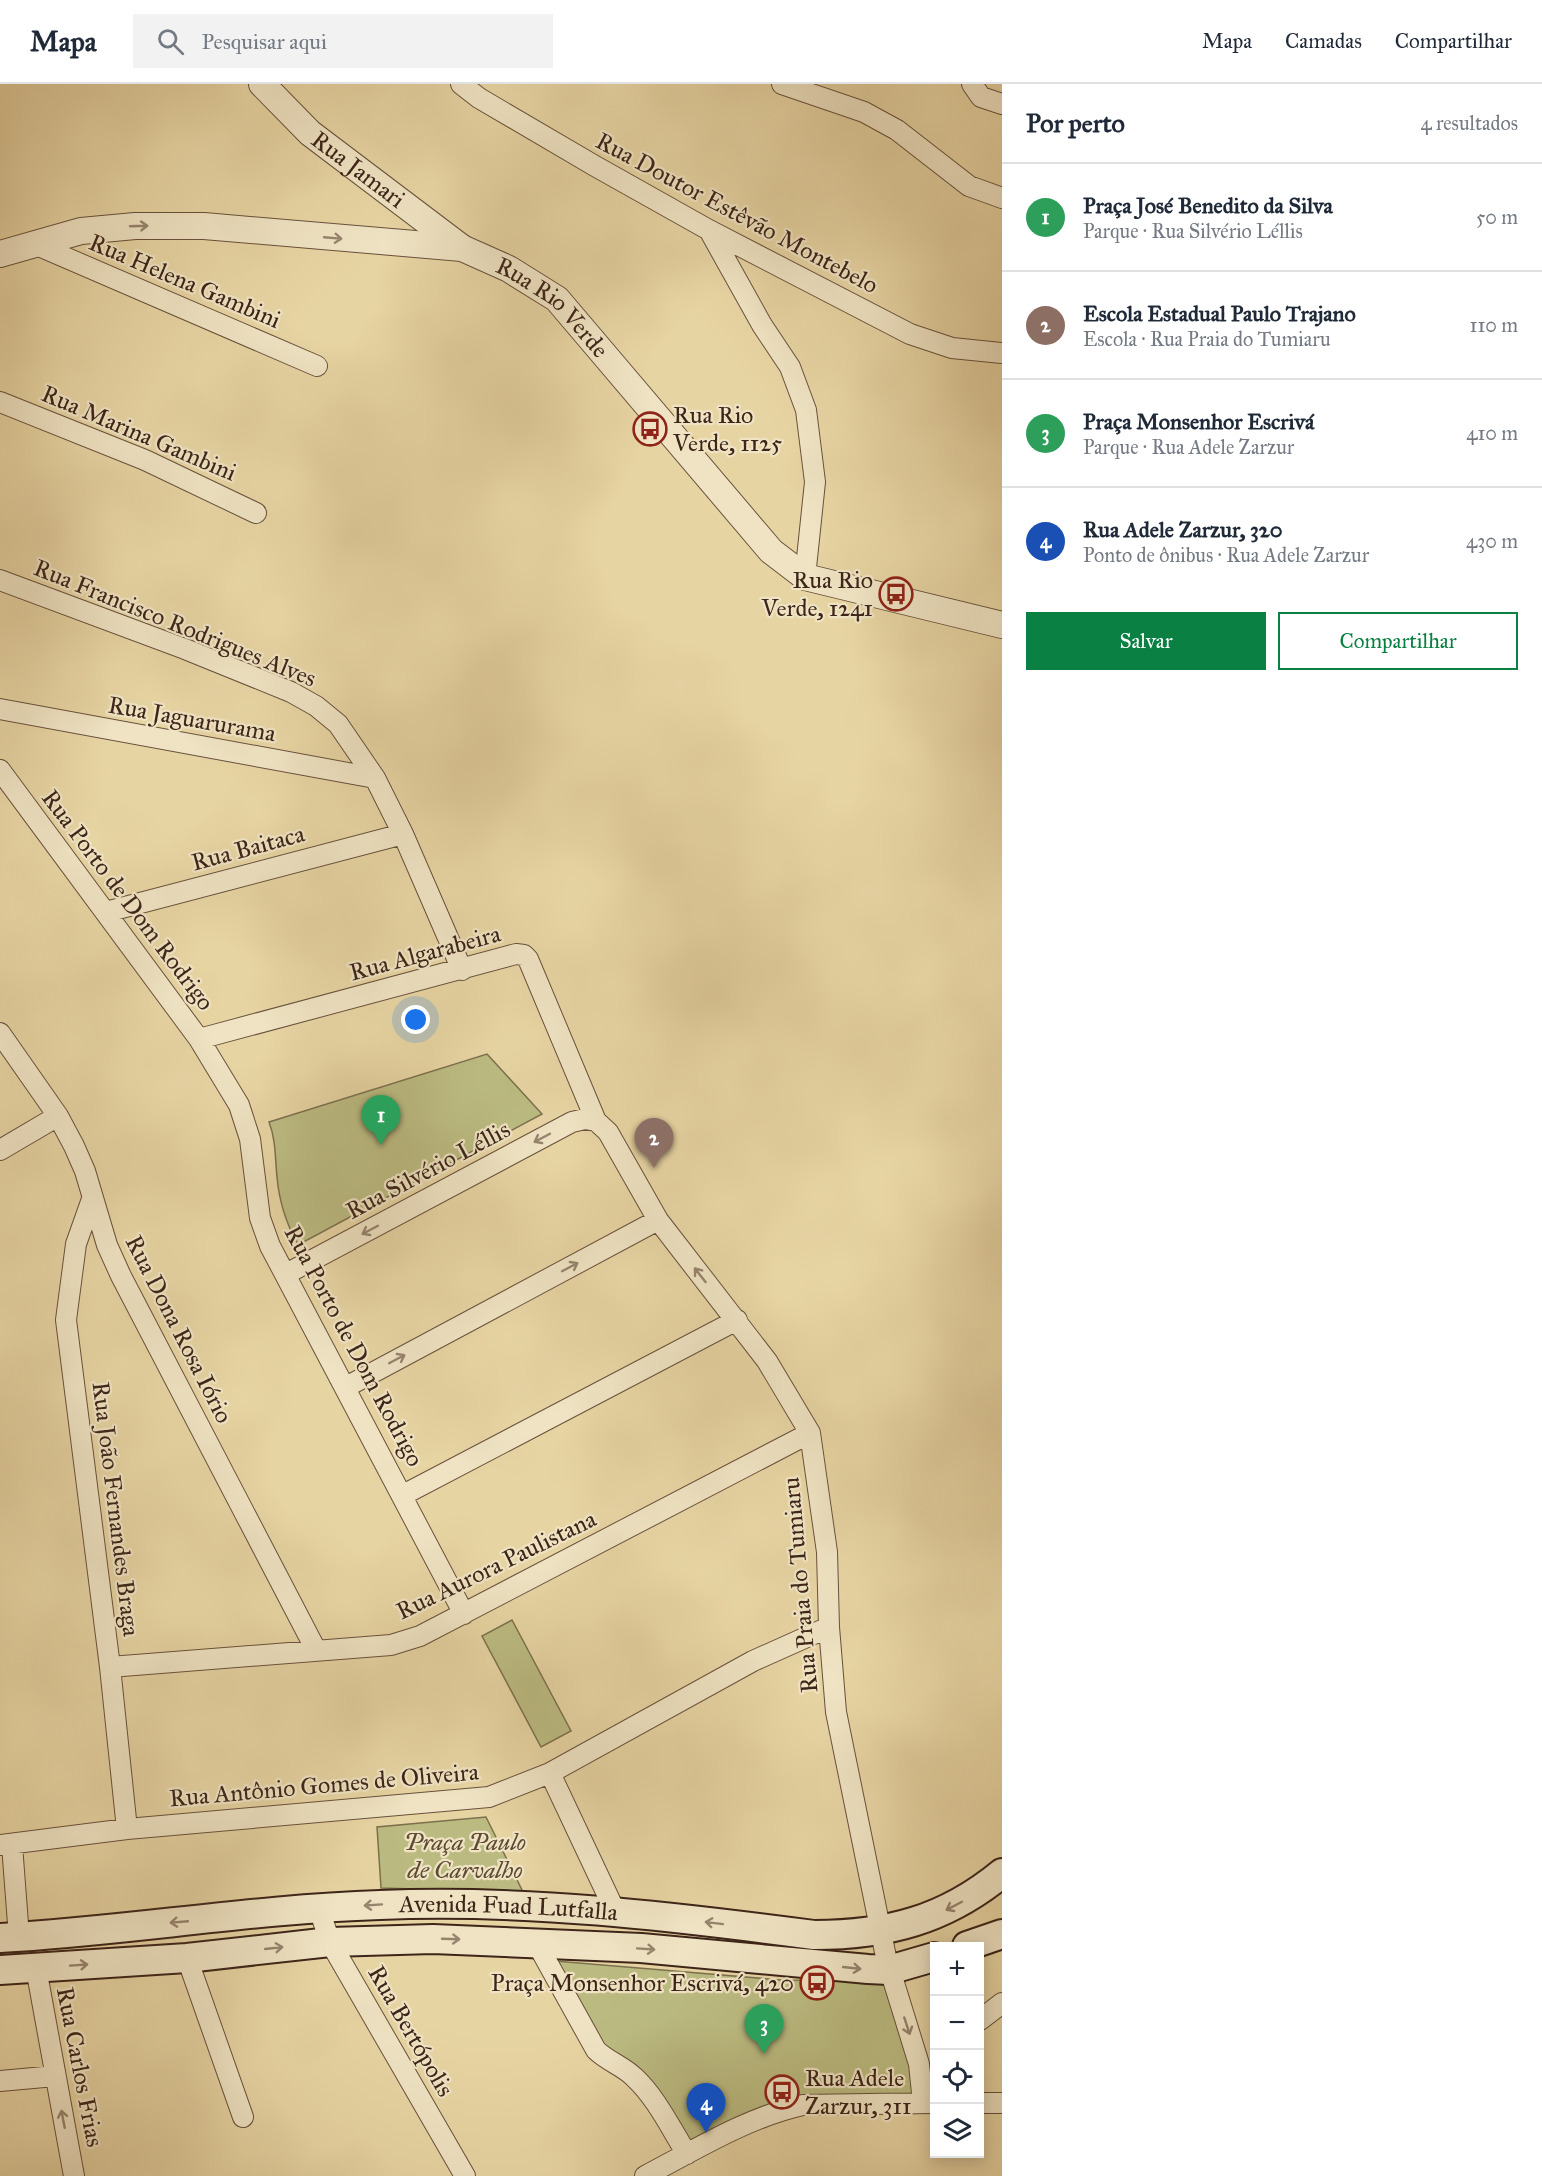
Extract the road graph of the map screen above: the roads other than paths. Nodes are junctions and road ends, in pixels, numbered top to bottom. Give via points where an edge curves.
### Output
1 (262, 84) edge
2 (461, 84) edge
3 (783, 84) edge
4 (972, 85) edge
5 (1002, 104) edge
6 (1002, 198) edge
7 (401, 202) junction
8 (709, 230) junction
9 (367, 241) junction
10 (32, 243) junction
11 (462, 248) junction
12 (0, 254) edge
13 (1002, 353) edge
14 (317, 366) dead end
15 (0, 402) edge
16 (256, 513) dead end
17 (806, 578) junction
18 (0, 580) edge
19 (1002, 626) edge
20 (0, 709) edge
21 (0, 770) edge
22 (375, 778) junction
23 (403, 834) junction
24 (106, 912) junction
25 (462, 970) junction
26 (0, 1033) edge
27 (199, 1040) junction
28 (58, 1116) junction
29 (596, 1121) junction
30 (0, 1150) edge
31 (92, 1199) junction
32 (658, 1220) junction
33 (286, 1274) junction
34 (737, 1320) junction
35 (346, 1386) junction
36 (810, 1433) junction
37 (403, 1495) junction
38 (464, 1614) junction
39 (829, 1627) junction
40 (316, 1650) junction
41 (110, 1666) junction
42 (550, 1773) junction
43 (127, 1829) junction
44 (6, 1845) edge
45 (1002, 1873) edge
46 (319, 1909) junction
47 (615, 1911) junction
48 (881, 1930) junction
49 (1002, 1934) edge
50 (10, 1938) edge
51 (330, 1942) junction
52 (536, 1942) junction
53 (980, 1942) edge
54 (187, 1958) junction
55 (930, 1958) edge
56 (36, 1968) junction
57 (0, 1970) edge
58 (889, 1970) junction
59 (1002, 2003) edge
60 (984, 2017) edge
61 (927, 2059) edge
62 (55, 2076) junction
63 (0, 2081) edge
64 (929, 2103) edge
65 (984, 2103) edge
66 (1002, 2103) edge
67 (243, 2117) dead end
68 (687, 2154) junction
69 (456, 2173) edge
70 (74, 2176) edge
71 (645, 2176) edge

1 - 7 street, Rua Jamari via 310,133
2 - 8 street, Rua Doutor Estêvão Montebelo via 524,125
3 - 6 street via 864,112 897,130 969,186
4 - 5 street via 981,97
7 - 9 street via 407,222 391,233
7 - 11 street, Rua Jamari
8 - 13 street, Rua Doutor Estêvão Montebelo via 910,334 952,348
8 - 17 street via 790,368 806,410 814,482
10 -> 9 street, Rua Rio Verde via 81,231 135,226 204,226
9 - 11 street, Rua Rio Verde
10 - 12 street, Rua Rio Verde
10 - 14 street, Rua Helena Gambini
11 - 17 street, Rua Rio Verde via 510,269 557,298 771,551
15 - 16 street, Rua Marina Gambini via 145,460
17 - 19 street, Rua Rio Verde
18 - 22 street, Rua Francisco Rodrigues Alves via 291,692 338,724
20 - 22 street, Rua Jaguarurama
21 - 24 street, Rua Porto de Dom Rodrigo
22 - 23 street, Rua Francisco Rodrigues Alves
23 - 24 street, Rua Baitaca
23 - 25 street, Rua Francisco Rodrigues Alves
24 - 27 street, Rua Porto de Dom Rodrigo
25 - 27 street, Rua Algarabeira
25 - 29 street, Rua Algarabeira via 516,954 528,958
26 - 28 street, Rua Dona Rosa Iório
27 - 33 street, Rua Porto de Dom Rodrigo via 239,1106 250,1139 260,1218
28 - 30 street
28 - 31 street, Rua Dona Rosa Iório via 85,1171
29 - 32 street, Rua Praia do Tumiaru via 608,1132
29 -> 33 street, Rua Silvério Léllis via 572,1122
31 - 40 street, Rua Dona Rosa Iório via 121,1276
31 - 41 street, Rua João Fernandes Braga via 76,1244 66,1320
34 -> 32 street, Rua Praia do Tumiaru
35 -> 32 street
33 - 35 street, Rua Porto de Dom Rodrigo
34 - 36 street, Rua Praia do Tumiaru via 788,1393
34 - 37 street
35 - 37 street, Rua Porto de Dom Rodrigo
36 - 38 street, Rua Aurora Paulistana
36 - 39 street, Rua Praia do Tumiaru via 827,1552
37 - 38 street, Rua Porto de Dom Rodrigo
38 - 40 street, Rua Aurora Paulistana via 420,1636 391,1645
39 - 42 street, Rua Antônio Gomes de Oliveira via 753,1661
39 - 48 street, Rua Praia do Tumiaru via 836,1712
40 - 41 street, Rua Aurora Paulistana
41 - 43 street, Rua João Fernandes Braga
42 - 43 street, Rua Antônio Gomes de Oliveira via 489,1797 468,1800
42 - 47 street
43 - 44 street, Rua Antônio Gomes de Oliveira
44 - 50 street
45 -> 48 main road, Avenida Fuad Lutfalla via 945,1911
47 -> 46 main road, Avenida Fuad Lutfalla via 430,1903
46 -> 50 main road, Avenida Fuad Lutfalla
46 - 51 street, Rua Bertópolis
48 -> 47 main road, Avenida Fuad Lutfalla via 814,1935
48 - 58 street, Rua Praia do Tumiaru
49 - 53 main road
51 -> 52 main road, Avenida Fuad Lutfalla
54 -> 51 main road, Avenida Fuad Lutfalla
51 - 69 street, Rua Bertópolis
52 -> 58 main road, Avenida Fuad Lutfalla
52 - 68 street via 596,2050 643,2086
56 -> 54 main road, Avenida Fuad Lutfalla
54 - 67 street
55 - 58 main road, Avenida Fuad Lutfalla
56 - 57 main road, Avenida Fuad Lutfalla
56 - 62 street, Rua Carlos Frias
58 -> 61 street, Rua Praia do Tumiaru
59 - 60 street
61 - 64 street, Rua Praia do Tumiaru
62 - 63 street
70 -> 62 street, Rua Carlos Frias
64 - 68 street via 803,2105 752,2123
65 - 66 street
68 - 71 street

